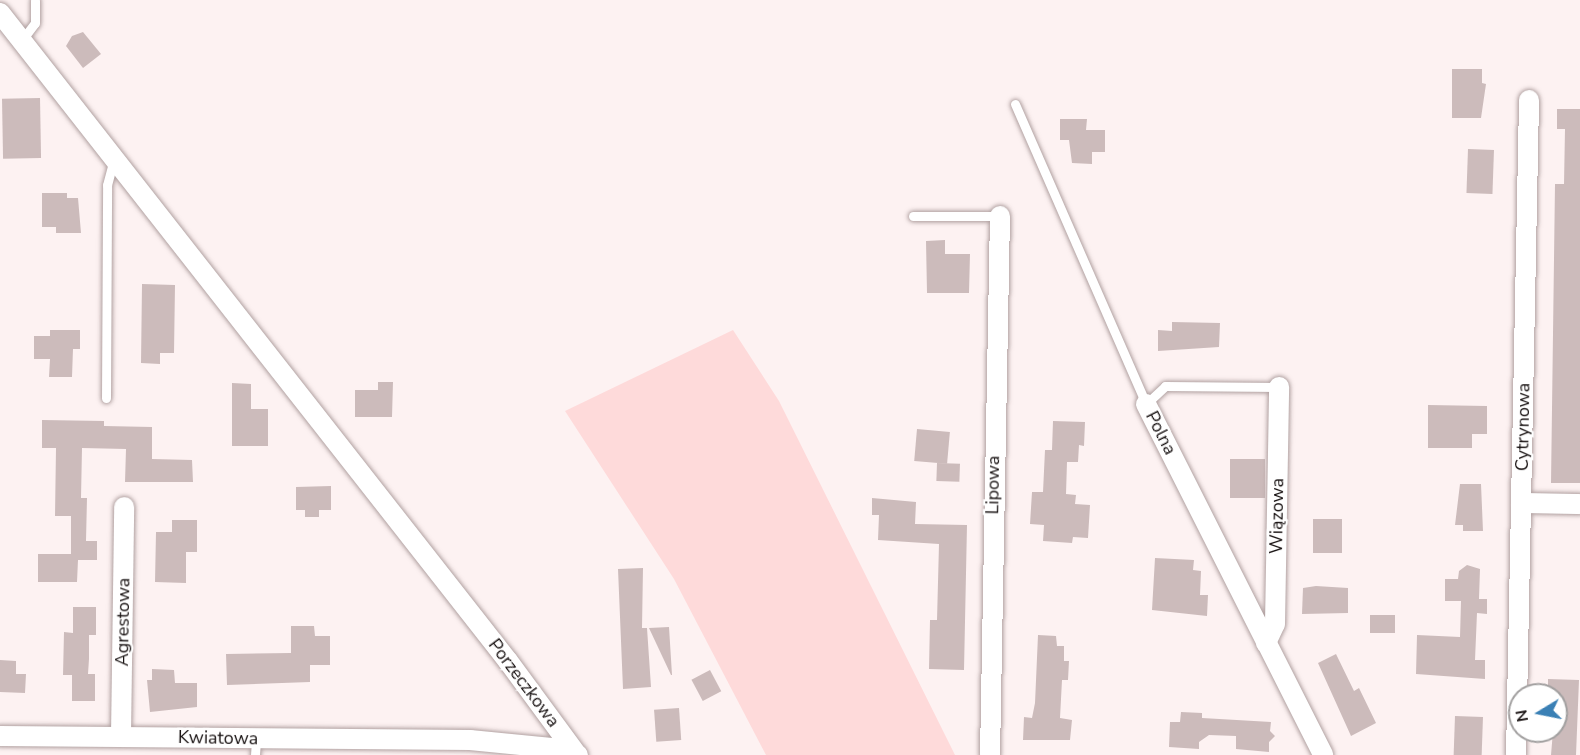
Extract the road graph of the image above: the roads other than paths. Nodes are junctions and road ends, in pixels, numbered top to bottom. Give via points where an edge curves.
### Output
1 (35, 0) edge
2 (0, 13) edge
3 (22, 40) junction
4 (1529, 100) dead end
5 (1015, 104) dead end
6 (115, 156) junction
7 (913, 216) dead end
8 (1000, 216) joint
9 (1279, 387) joint
10 (106, 398) dead end
11 (1146, 404) junction
12 (1521, 503) junction
13 (1580, 504) edge
14 (124, 507) dead end
15 (1266, 642) junction
16 (0, 736) edge
17 (121, 736) junction
18 (255, 747) edge
19 (577, 755) edge
20 (990, 755) edge
21 (1323, 755) edge
22 (1516, 755) edge

1 - 3 lane via 35,23
2 - 3 street, Porzeczkowa
3 - 6 street, Porzeczkowa
4 - 12 street, Cytrynowa
5 - 11 lane, Polna
6 - 10 lane via 107,185
6 - 19 street, Porzeczkowa
7 - 8 lane
8 - 20 street, Lipowa
9 - 11 lane via 1166,386
9 - 15 street, Wiązowa via 1275,624
11 - 15 street, Polna
12 - 13 street
12 - 22 street, Cytrynowa
14 - 17 street, Agrestowa
15 - 21 street, Polna
16 - 17 street, Kwiatowa
17 - 18 street, Kwiatowa
18 - 19 street, Kwiatowa via 470,740 562,749

